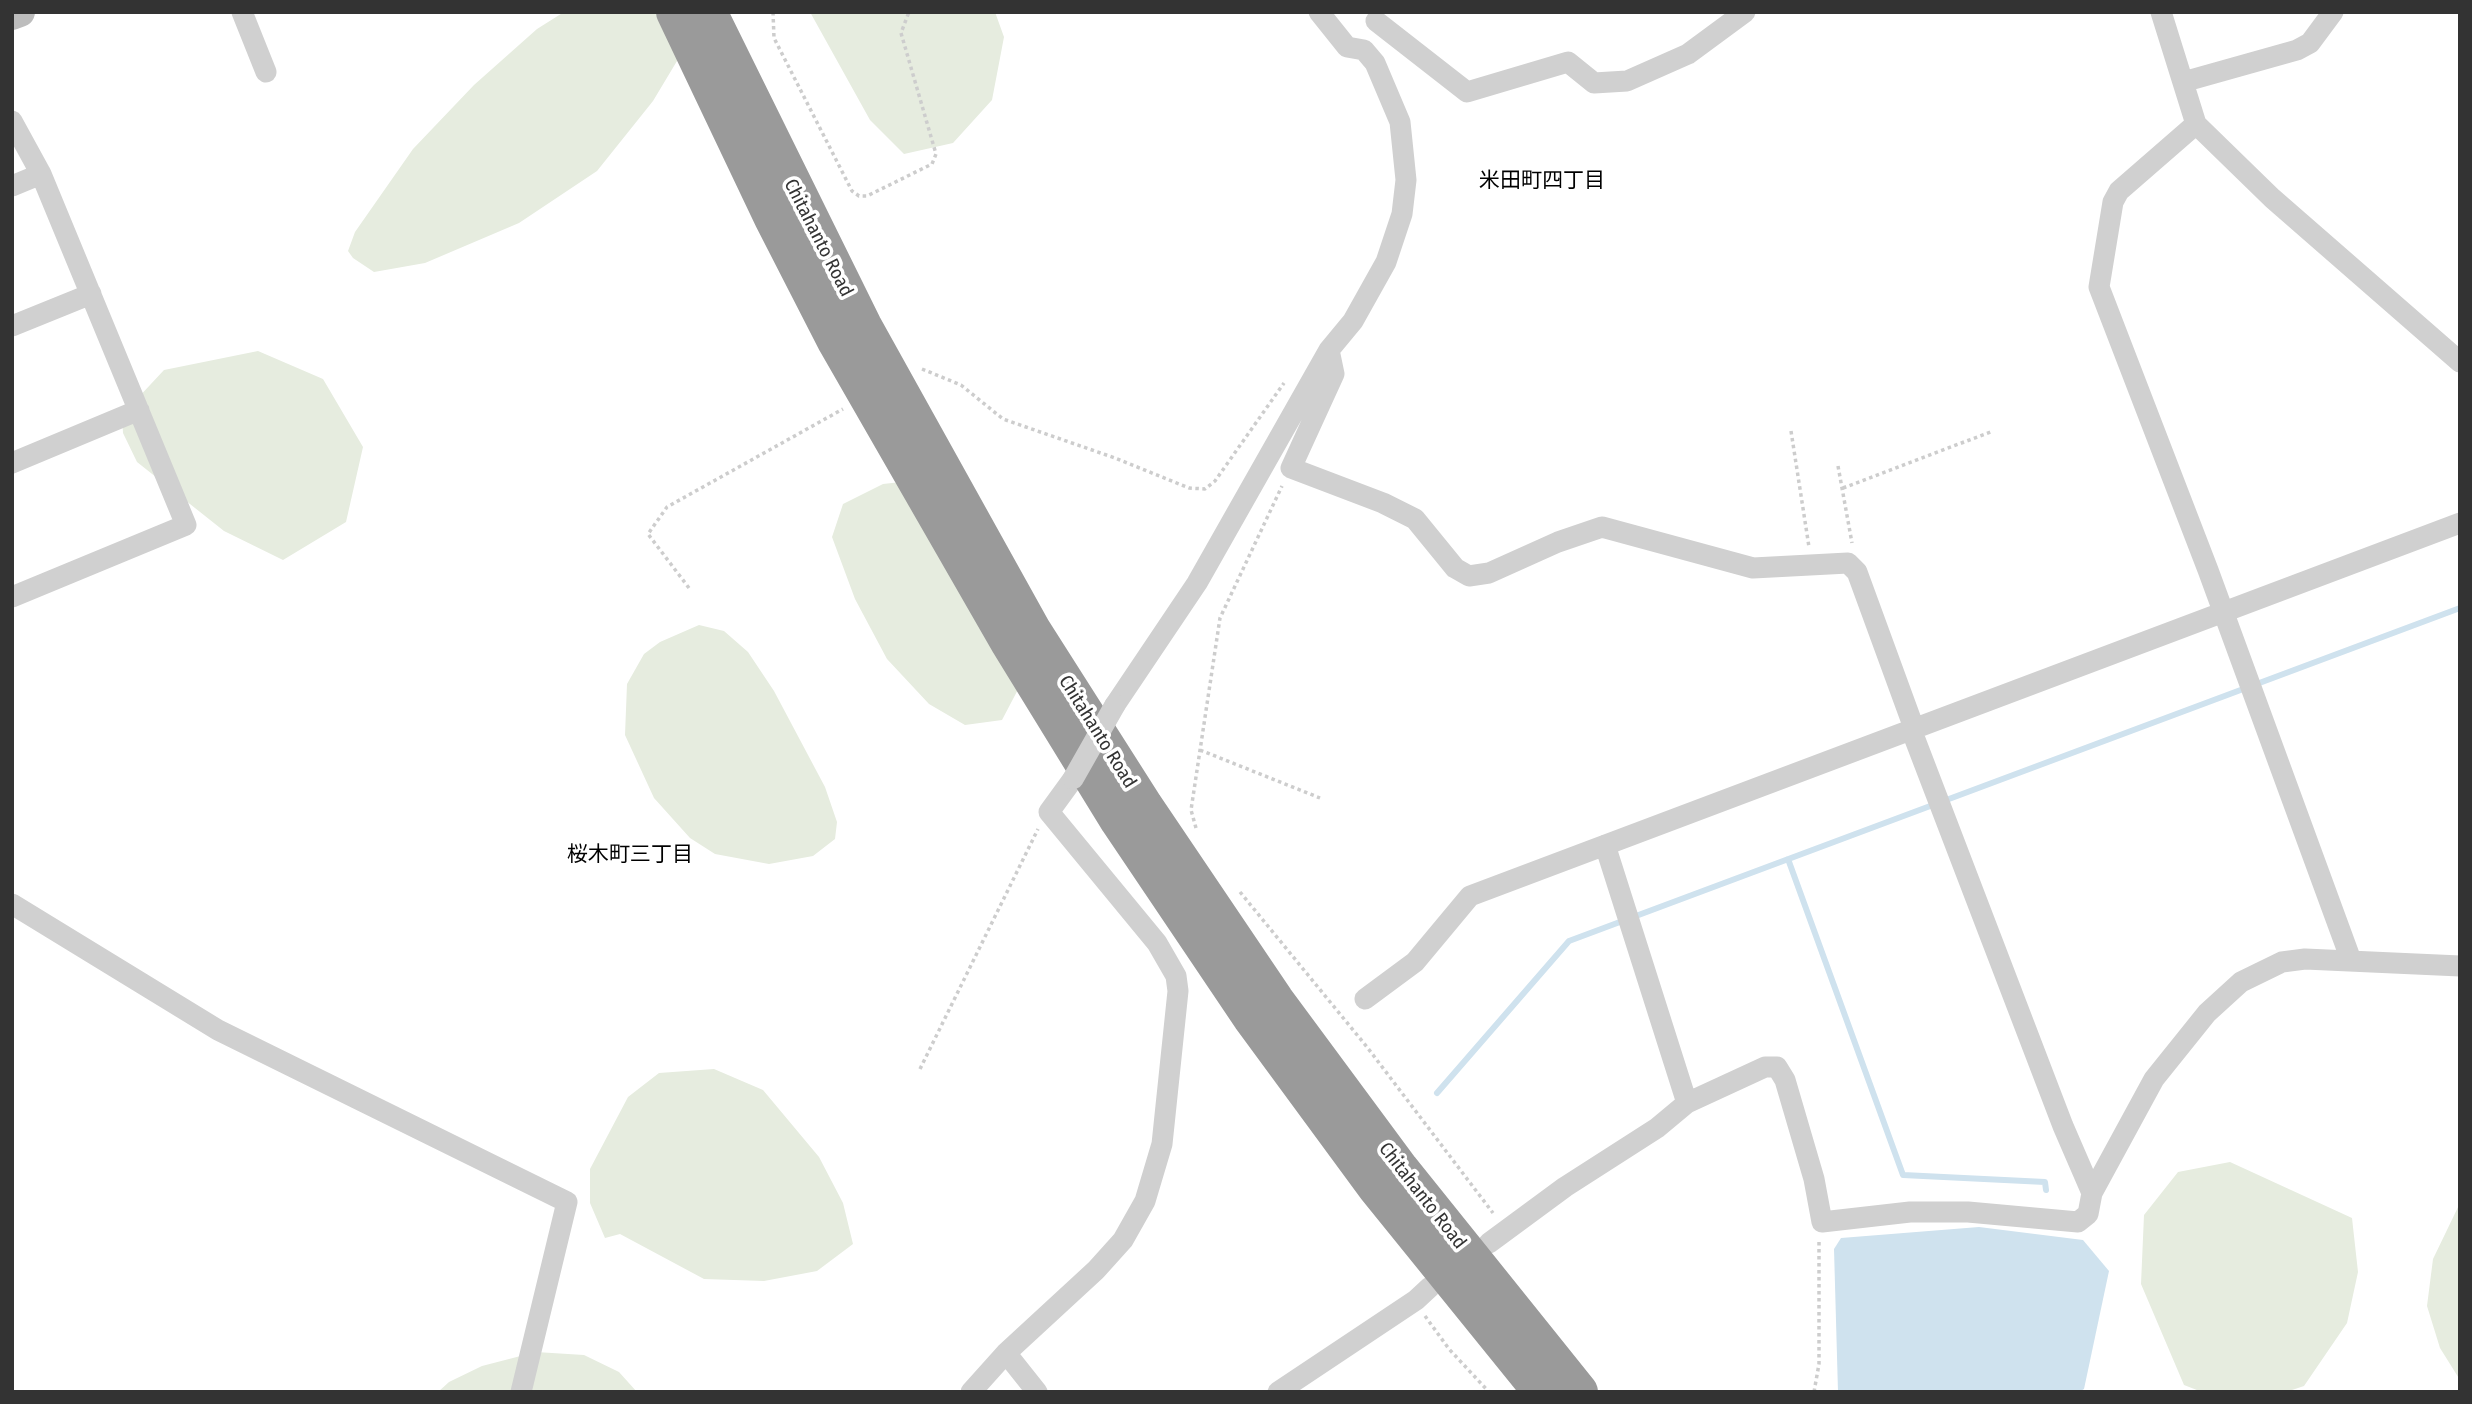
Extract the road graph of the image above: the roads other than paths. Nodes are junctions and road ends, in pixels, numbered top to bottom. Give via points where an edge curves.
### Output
1 (20, 12) edge
2 (242, 12) edge
3 (675, 12) edge
4 (708, 12) edge
5 (1319, 12) edge
6 (1745, 12) edge
7 (2161, 12) edge
8 (2333, 12) edge
9 (12, 15) edge
10 (1378, 17) edge
11 (1364, 50) junction
12 (266, 72) dead end
13 (2183, 82) junction
14 (12, 121) edge
15 (2196, 124) junction
16 (41, 174) junction
17 (12, 186) edge
18 (91, 294) junction
19 (12, 326) edge
20 (1329, 350) junction
21 (2460, 362) edge
22 (139, 410) junction
23 (12, 463) edge
24 (2460, 523) edge
25 (12, 597) edge
26 (2224, 611) junction
27 (1912, 728) junction
28 (1605, 845) junction
29 (12, 904) edge
30 (2351, 960) junction
31 (2460, 966) edge
32 (1365, 999) dead end
33 (1687, 1103) junction
34 (2092, 1193) junction
35 (1489, 1242) dead end
36 (1423, 1294) road end
37 (1006, 1353) junction
38 (521, 1392) edge
39 (971, 1392) edge
40 (1037, 1392) edge
41 (1278, 1392) edge
42 (1542, 1392) edge
43 (1579, 1392) edge

1 - 9 main road
2 - 12 street
3 - 42 highway, Chitahanto Road via 836,341 1002,630 1119,821 1251,1017 1376,1187
4 - 43 highway, Chitahanto Road via 863,326 1040,641 1144,806 1275,1000 1400,1169
5 - 11 street via 1347,47
6 - 10 street via 1688,54 1627,81 1594,83 1569,62 1467,92
7 - 13 street
8 - 13 street via 2310,43 2297,50
10 - 11 street
11 - 20 street via 1375,63 1400,122 1406,180 1402,214 1386,262 1353,321
13 - 15 street
14 - 16 street
15 - 21 street via 2272,198
15 - 26 street via 2119,191 2113,202 2099,287
16 - 17 street
16 - 18 street
18 - 19 street
18 - 22 street
20 - 27 street via 1335,374 1291,468 1383,502 1415,519 1455,568 1469,576 1489,573 1602,527 1753,568 1848,563 1857,572
20 - 37 street, bridge via 1197,583 1049,812 1157,943 1172,965 1178,990 1162,1144 1154,1180 1137,1219 1096,1270
22 - 23 street
22 - 25 street via 186,525
24 - 26 street
26 - 27 street
26 - 30 street
27 - 28 street
27 - 34 street
28 - 32 street via 1469,896 1415,962
28 - 33 street
29 - 38 street via 218,1031 567,1202
30 - 31 street
30 - 34 street via 2282,962 2241,982 2207,1013 2154,1079
33 - 34 street via 1765,1067 1777,1067 1785,1080 1814,1179 1822,1222 1910,1212 2078,1222 2088,1214
33 - 35 street
36 - 41 street
37 - 39 street
37 - 40 street

